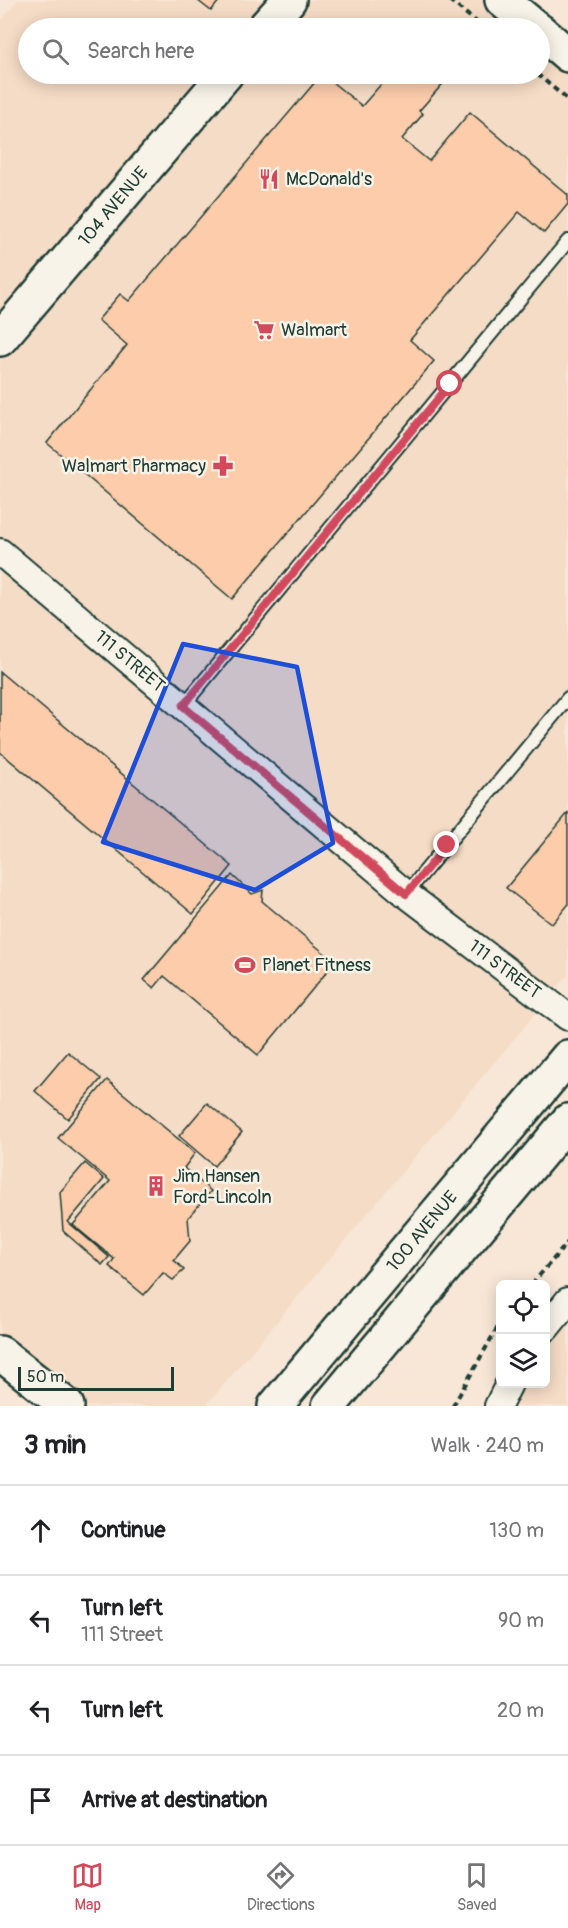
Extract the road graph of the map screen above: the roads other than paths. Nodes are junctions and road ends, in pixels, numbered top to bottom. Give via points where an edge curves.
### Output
1 (289, 0) edge
2 (502, 0) edge
3 (273, 18) edge
4 (524, 18) edge
5 (550, 40) edge
6 (568, 55) edge
7 (217, 84) edge
8 (568, 242) edge
9 (0, 339) edge
10 (0, 552) edge
11 (568, 698) edge
12 (183, 706) junction
13 (406, 894) junction
14 (568, 1017) edge
15 (568, 1057) edge
16 (568, 1120) edge
17 (568, 1301) edge
18 (550, 1323) edge
19 (0, 1353) edge
20 (507, 1388) edge
21 (67, 1406) edge
22 (275, 1406) edge
23 (329, 1406) edge
24 (498, 1406) edge

1 - 3 main road
2 - 4 main road
5 - 6 main road
7 - 9 main road, 104 AVENUE
8 - 12 lane
10 - 12 street, 111 STREET
11 - 13 lane
12 - 13 street, 111 STREET
13 - 14 street, 111 STREET
15 - 22 main road, 100 AVENUE
16 - 23 main road
17 - 18 street
19 - 21 main road
20 - 24 street

